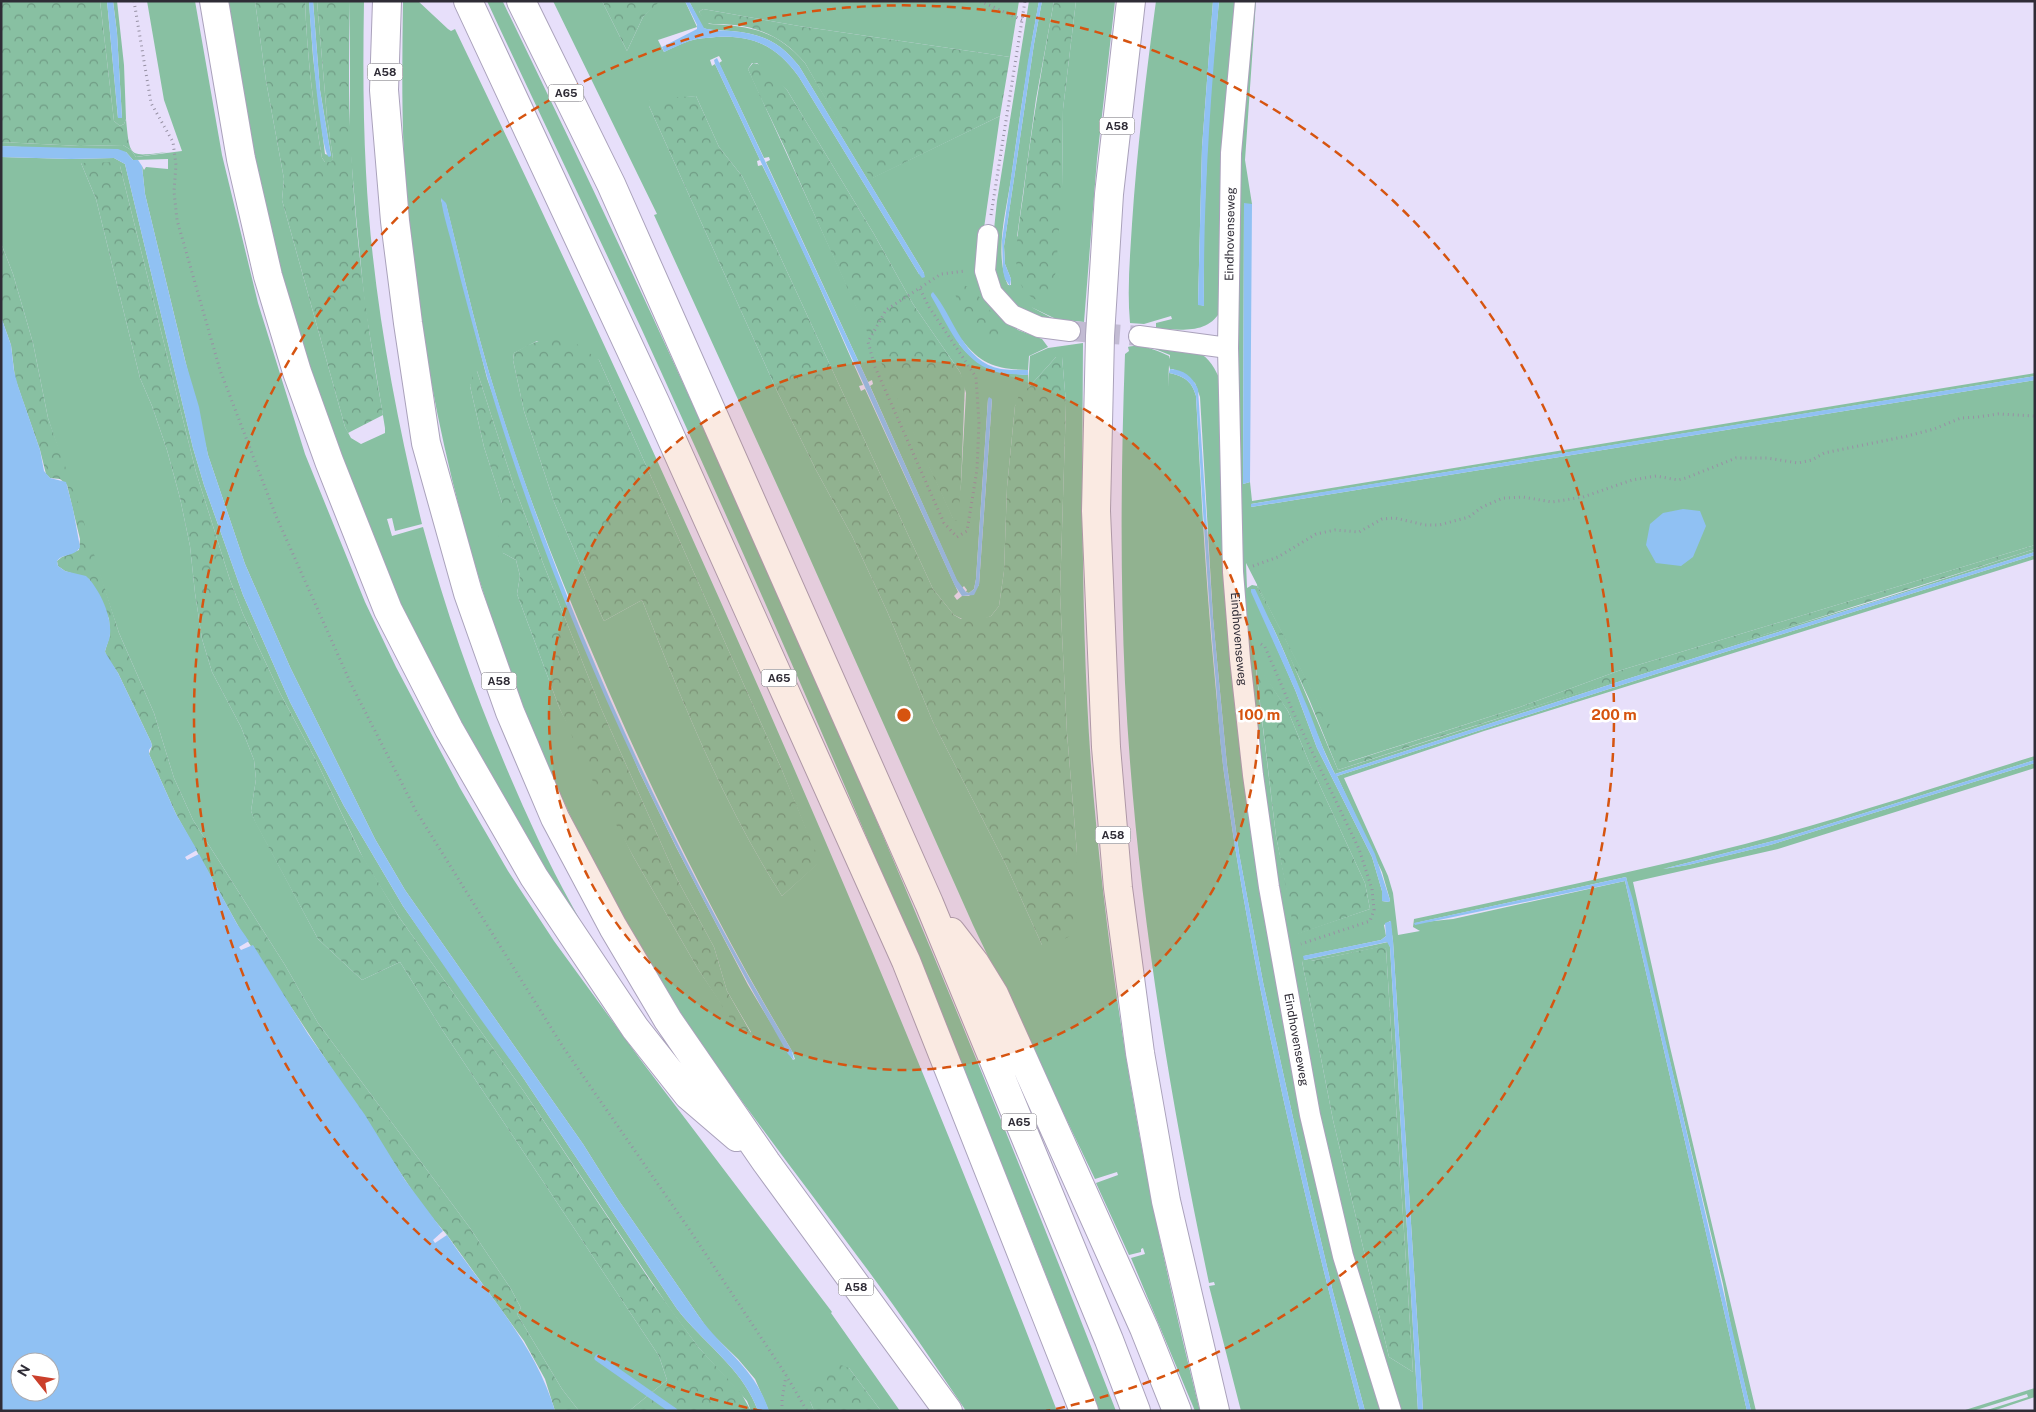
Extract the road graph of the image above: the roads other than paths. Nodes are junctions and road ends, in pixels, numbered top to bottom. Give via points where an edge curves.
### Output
1 (214, 1) edge
2 (386, 1) edge
3 (468, 1) edge
4 (522, 1) edge
5 (1131, 1) edge
6 (1244, 1) edge
7 (988, 236) road end
8 (1070, 331) tunnel mouth
9 (1139, 336) tunnel mouth
10 (1228, 348) junction
11 (929, 903) junction
12 (766, 1162) junction
13 (948, 1411) edge
14 (1084, 1411) edge
15 (1136, 1411) edge
16 (1177, 1411) edge
17 (1215, 1411) edge
18 (1391, 1411) edge

1 - 12 highway via 241,159 268,276 322,443 388,610 449,729 534,877 635,1028 688,1095
2 - 12 highway, A58 via 384,90 408,323 426,443 468,592 510,712 555,818 668,1020
3 - 14 highway, A65 via 655,402 906,961
4 - 11 highway, A65 via 615,193
5 - 17 highway, A58 via 1109,194 1100,336 1096,511 1106,747 1118,888 1140,1053 1166,1201
6 - 10 street, Eindhovenseweg via 1231,153
7 - 8 street via 985,271 992,293 1012,316 1039,327
9 - 10 street
10 - 18 street, Eindhovenseweg via 1233,572 1252,775 1310,1115 1343,1256
11 - 15 highway, A65
11 - 16 highway via 975,963 994,994 1144,1328
12 - 13 highway, A58

